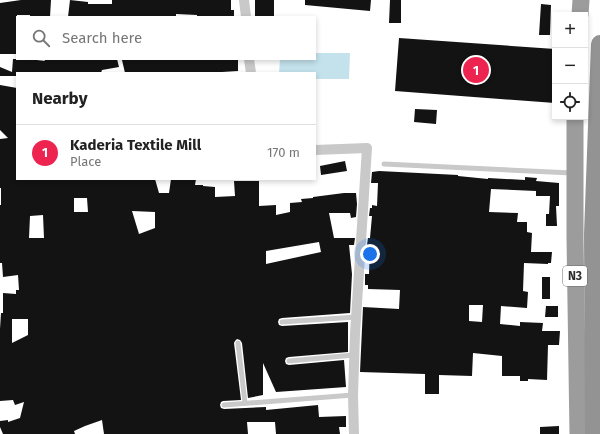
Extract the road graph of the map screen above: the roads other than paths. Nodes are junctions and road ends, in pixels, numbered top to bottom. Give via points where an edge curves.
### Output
1 (244, 0) edge
2 (581, 0) edge
3 (580, 12) edge
4 (246, 16) edge
5 (600, 44) edge
6 (249, 60) edge
7 (251, 72) edge
8 (575, 120) edge
9 (316, 150) edge
10 (384, 164) dead end
11 (575, 173) junction
12 (356, 317) junction
13 (282, 322) dead end
14 (238, 343) dead end
15 (354, 355) junction
16 (289, 360) dead end
17 (353, 395) junction
18 (245, 403) junction
19 (224, 405) dead end
20 (354, 434) edge
21 (578, 434) edge
22 (594, 434) edge

1 - 4 street
2 - 3 highway
5 - 22 highway via 593,234
6 - 7 street
8 - 11 highway, N3
9 - 12 street via 367,148
10 - 11 lane
11 - 21 highway, N3
12 - 13 lane
12 - 15 street
14 - 18 lane
15 - 16 lane
15 - 17 street
17 - 18 lane
17 - 20 street
18 - 19 lane

